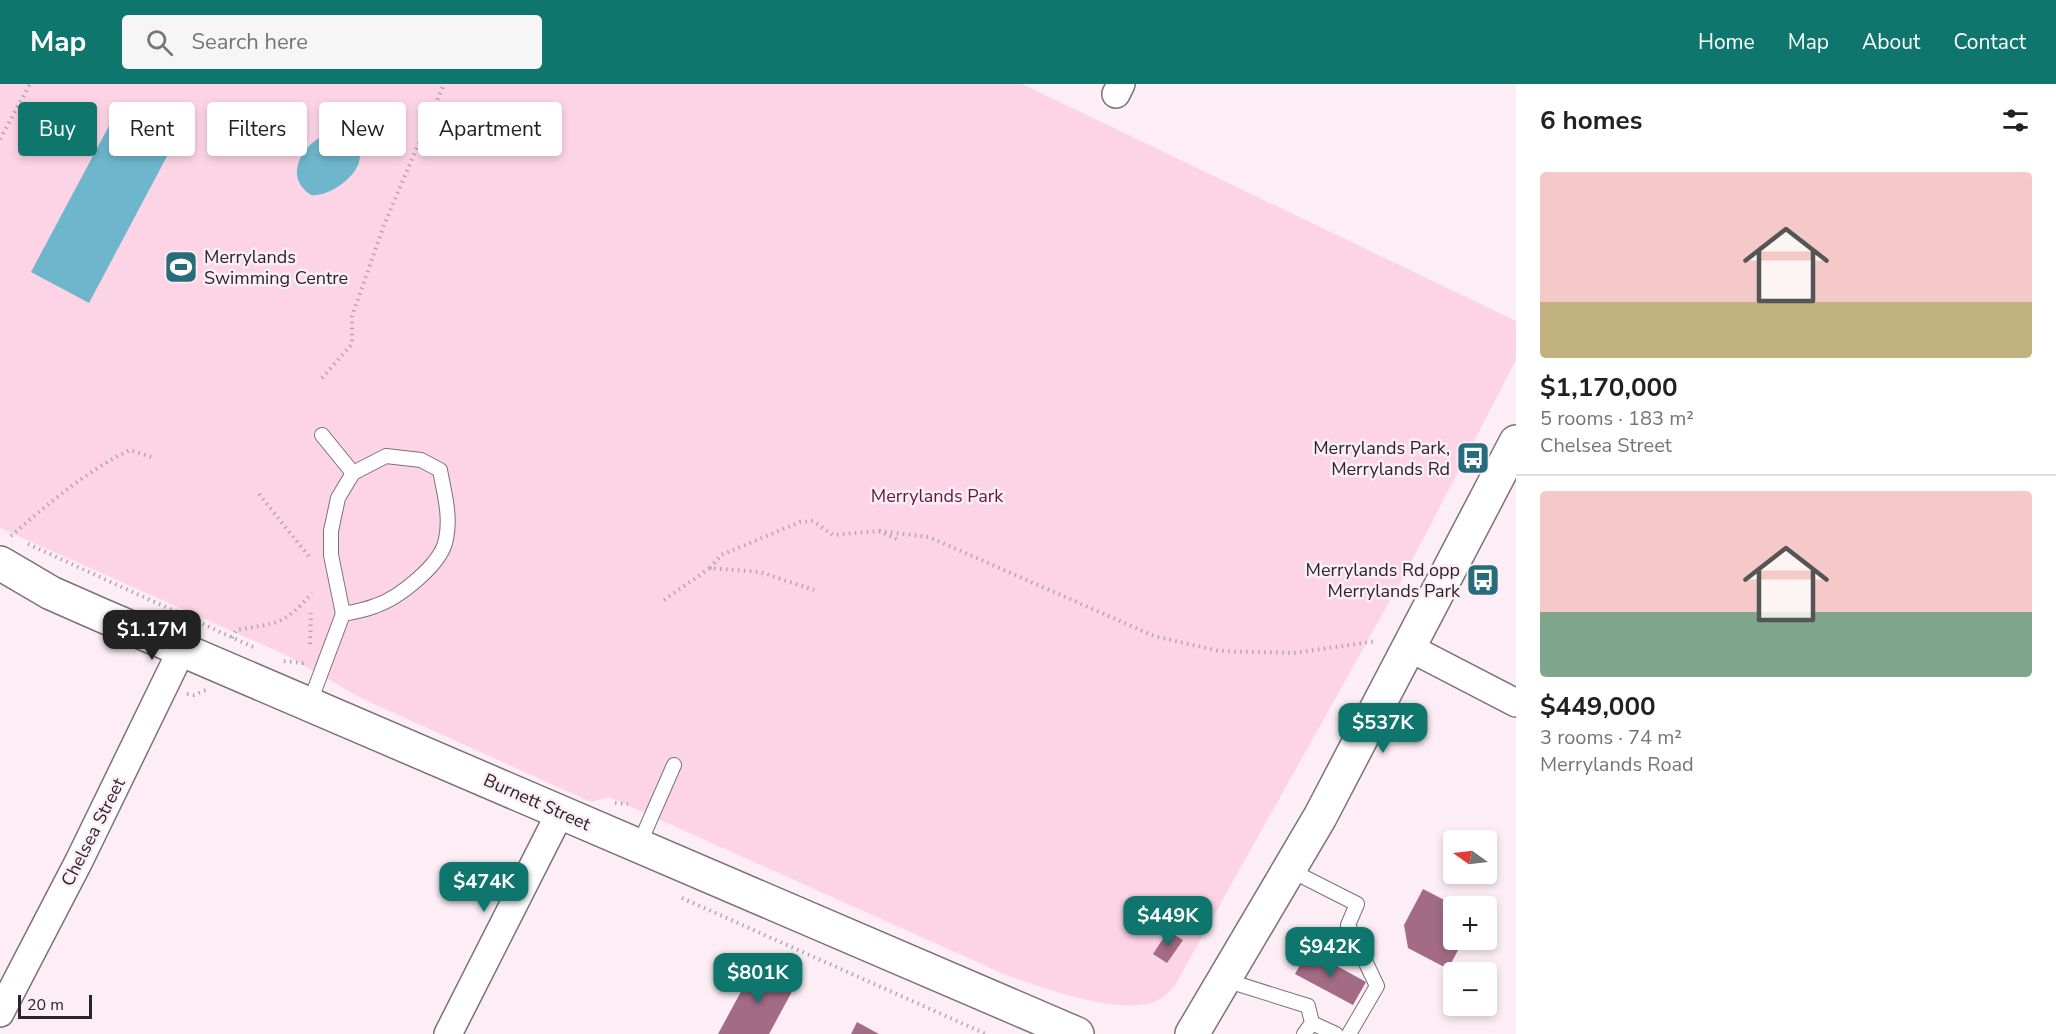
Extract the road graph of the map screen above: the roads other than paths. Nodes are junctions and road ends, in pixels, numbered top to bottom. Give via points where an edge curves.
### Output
1 (322, 435) dead end
2 (1516, 442) edge
3 (353, 473) junction
4 (5, 549) edge
5 (343, 614) junction
6 (1410, 648) junction
7 (182, 649) junction
8 (310, 702) junction
9 (1516, 703) edge
10 (674, 765) dead end
11 (560, 813) junction
12 (638, 847) junction
13 (1288, 869) junction
14 (1224, 980) junction
15 (0, 1013) edge
16 (1308, 1029) edge
17 (1067, 1032) edge
18 (448, 1034) edge
19 (1192, 1034) edge
20 (1336, 1034) edge
21 (1349, 1034) edge

1 - 3 lane
2 - 6 main road
3 - 5 lane via 338,498 332,531 331,555
3 - 5 lane via 386,456 421,460 440,470 447,534 432,567 377,606
4 - 7 main road, Burnett Street via 51,593
5 - 8 lane
6 - 9 street
6 - 13 main road
7 - 8 main road, Burnett Street
7 - 15 street, Chelsea Street
8 - 11 main road, Burnett Street
10 - 12 lane
11 - 12 main road, Burnett Street
11 - 18 street
12 - 17 main road, Burnett Street
13 - 14 main road
13 - 21 lane via 1357,904 1348,925 1377,986
14 - 16 lane via 1308,1006
14 - 19 main road
16 - 20 lane

